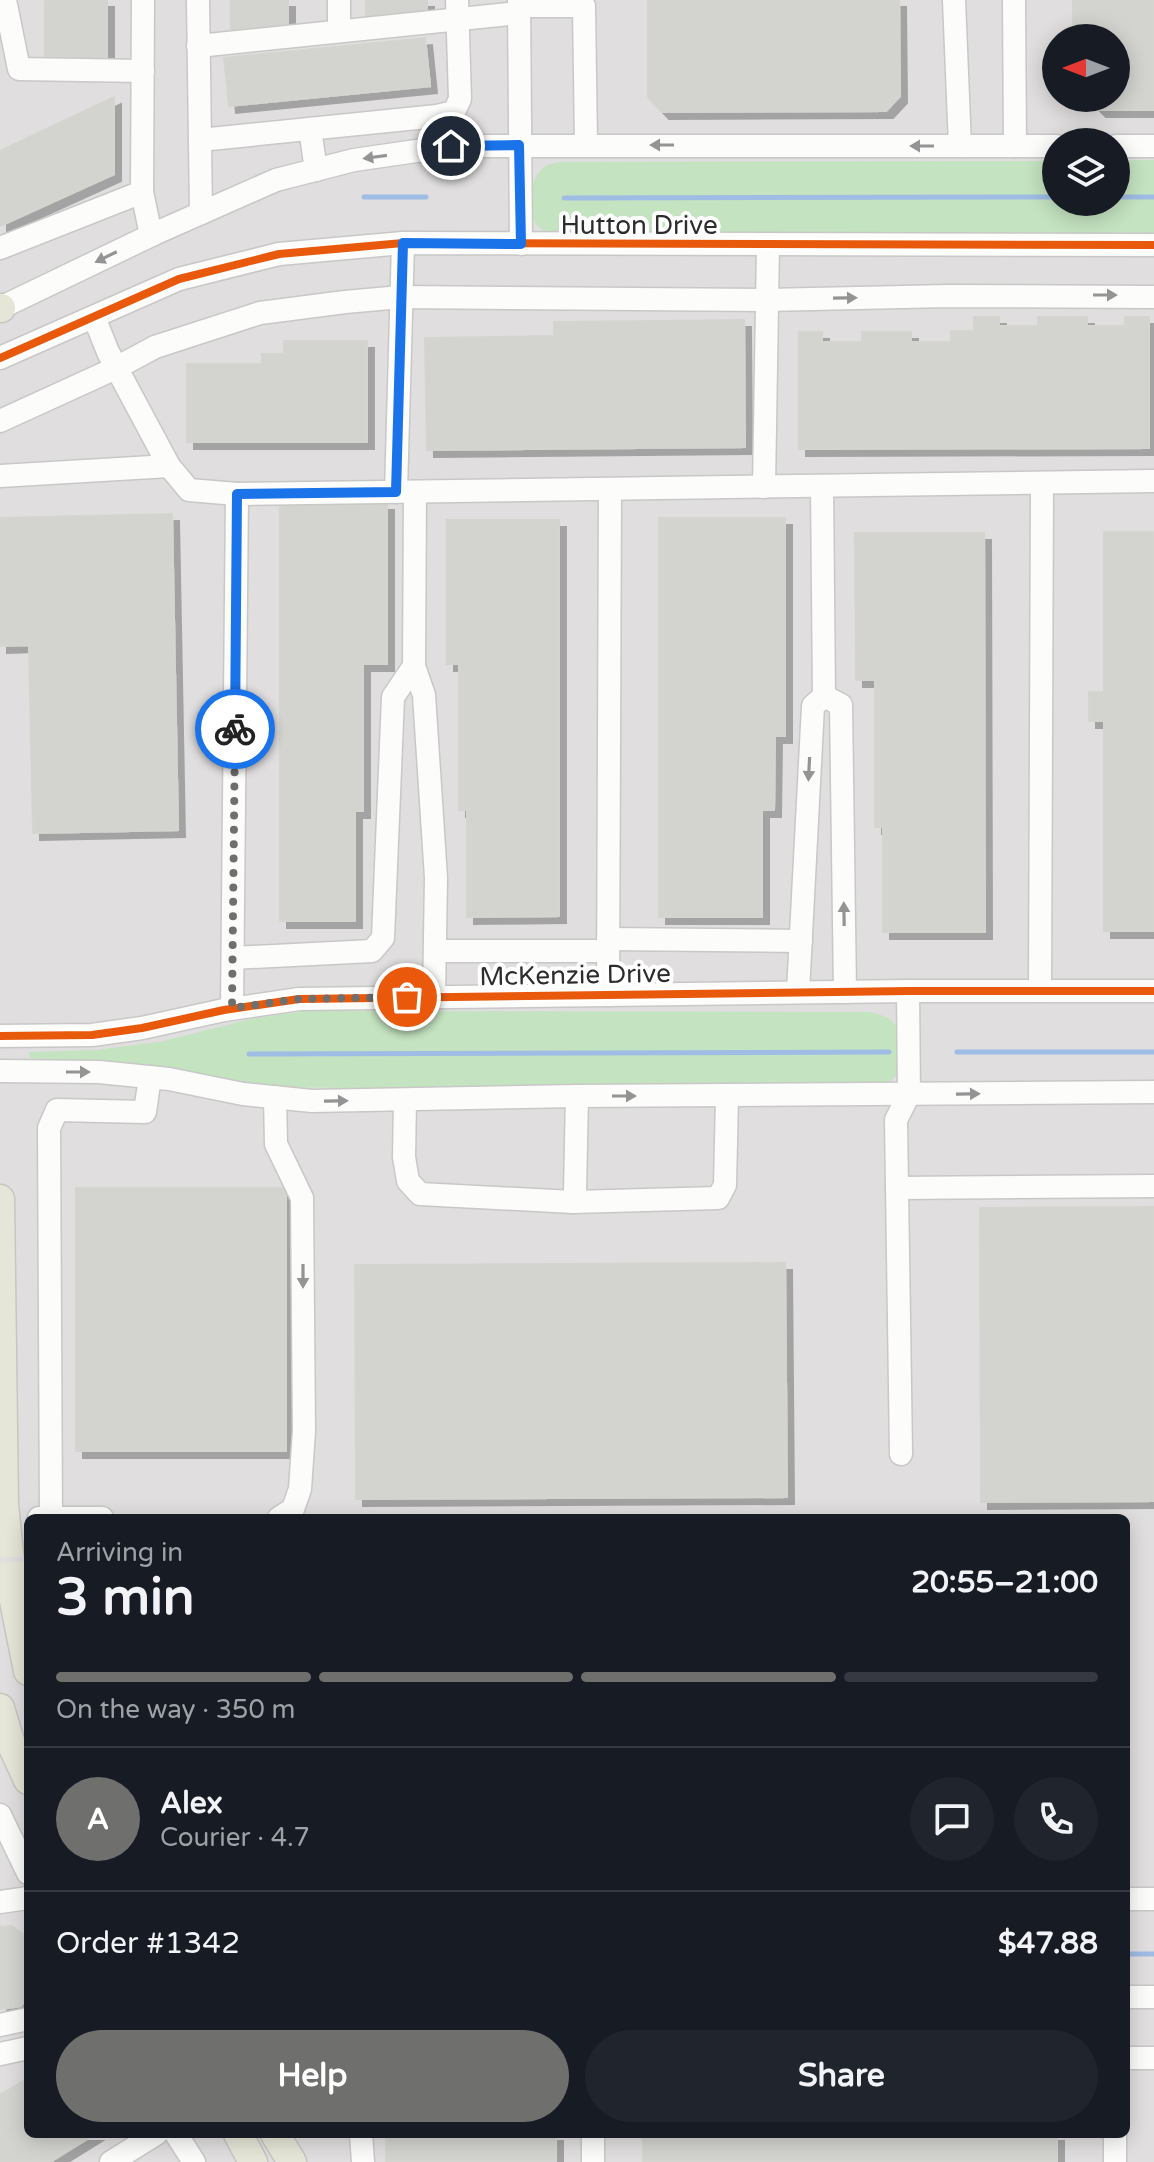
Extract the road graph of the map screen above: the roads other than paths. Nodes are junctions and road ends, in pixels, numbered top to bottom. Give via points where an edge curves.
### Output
1 (5, 0) edge
2 (143, 0) edge
3 (198, 0) edge
4 (339, 0) edge
5 (954, 0) edge
6 (1014, 0) edge
7 (584, 3) edge
8 (519, 6) edge
9 (457, 10) edge
10 (339, 31) junction
11 (198, 46) junction
12 (143, 71) junction
13 (310, 129) junction
14 (200, 140) junction
15 (519, 145) junction
16 (586, 145) junction
17 (960, 146) junction
18 (1015, 146) junction
19 (1042, 146) edge
20 (1130, 146) edge
21 (1154, 146) edge
22 (316, 170) junction
23 (142, 192) junction
24 (201, 213) junction
25 (151, 235) junction
26 (403, 243) junction
27 (521, 244) junction
28 (768, 245) junction
29 (1154, 245) edge
30 (0, 248) edge
31 (401, 297) junction
32 (1154, 297) edge
33 (767, 300) junction
34 (0, 308) edge
35 (94, 317) junction
36 (0, 358) edge
37 (116, 368) junction
38 (0, 421) edge
39 (169, 466) junction
40 (0, 476) edge
41 (1154, 481) edge
42 (1042, 483) junction
43 (822, 486) junction
44 (764, 487) junction
45 (610, 489) junction
46 (405, 492) junction
47 (237, 494) junction
48 (414, 666) junction
49 (824, 696) junction
50 (801, 941) junction
51 (608, 945) junction
52 (435, 951) junction
53 (233, 958) junction
54 (908, 991) junction
55 (1040, 991) junction
56 (1154, 991) edge
57 (798, 992) junction
58 (845, 992) junction
59 (608, 995) junction
60 (434, 997) junction
61 (232, 1008) junction
62 (0, 1036) edge
63 (0, 1071) edge
64 (150, 1077) junction
65 (1154, 1092) edge
66 (909, 1094) junction
67 (577, 1096) junction
68 (275, 1097) junction
69 (727, 1097) junction
70 (405, 1100) junction
71 (1154, 1186) edge
72 (897, 1188) junction
73 (0, 1199) edge
74 (573, 1202) junction
75 (901, 1454) dead end
76 (51, 1514) edge
77 (285, 1514) edge
78 (17, 1518) edge
79 (20, 1589) edge
80 (24, 1630) edge
81 (3, 1727) edge
82 (24, 1772) edge
83 (0, 1815) edge
84 (13, 1842) edge
85 (24, 1865) edge
86 (24, 1899) edge
87 (1130, 1899) edge
88 (1154, 1899) edge
89 (0, 1902) edge
90 (1130, 1997) edge
91 (1154, 1997) edge
92 (24, 2020) edge
93 (0, 2025) edge
94 (24, 2049) edge
95 (0, 2054) edge
96 (1130, 2058) edge
97 (1154, 2058) edge
98 (150, 2138) edge
99 (179, 2138) edge
100 (240, 2138) edge
101 (277, 2138) edge
102 (361, 2138) edge
103 (593, 2138) edge
104 (1115, 2138) edge
105 (111, 2162) edge
106 (194, 2162) edge
107 (253, 2162) edge
108 (292, 2162) edge
109 (363, 2162) edge
110 (593, 2162) edge
111 (1115, 2162) edge

1 - 12 street via 19,69
2 - 12 street
3 - 11 street
4 - 10 street
5 - 17 street
6 - 18 street
7 - 8 street
7 - 16 street
8 - 9 street
8 - 15 street
9 - 10 street
9 - 13 street via 460,99 454,112
10 - 11 street
11 - 14 street
12 - 23 street
13 - 14 street
13 - 22 street
14 - 24 street
15 - 16 street
15 -> 22 street via 451,146
15 - 27 street
17 -> 16 street
17 - 18 street
18 - 19 street
20 - 21 street
22 - 24 street via 276,180
23 - 25 street
23 - 30 street
24 - 25 street
25 -> 34 street
26 - 27 street, Hutton Drive
26 - 31 street
26 - 35 street, Hutton Drive via 279,254 179,279
27 - 28 street, Hutton Drive
28 - 29 street, Hutton Drive
28 - 33 street
31 - 33 street
31 - 37 street via 260,313 155,347
31 - 46 street
33 -> 32 street
33 - 44 street
35 - 36 street, Hutton Drive
35 - 37 street
37 - 38 street
37 - 39 street
39 - 40 street
39 - 47 street via 189,490
41 - 42 street
42 - 43 street
42 - 55 street
43 - 44 street
43 - 49 street
44 - 45 street
45 - 46 street
45 - 51 street
46 - 47 street
46 - 48 street
47 - 53 street
48 - 52 street via 424,695 436,878
48 - 53 street via 393,697 383,938 372,951
49 -> 50 street via 813,706
58 -> 49 street via 841,705
50 - 51 street
50 - 57 street
51 - 52 street
51 - 59 street
52 - 60 street
53 - 61 street
54 - 55 street, McKenzie Drive
54 - 58 street, McKenzie Drive
54 - 66 street
55 - 56 street, McKenzie Drive
57 - 58 street, McKenzie Drive
57 - 59 street, McKenzie Drive
59 - 60 street, McKenzie Drive
60 - 61 street, McKenzie Drive via 299,999
61 - 62 street, McKenzie Drive via 92,1035
63 -> 64 street
64 - 68 street
64 - 76 street via 145,1112 57,1110 49,1128
66 -> 65 street
66 - 69 street
66 - 72 street via 896,1120
67 -> 69 street
67 - 70 street
67 - 74 street
68 -> 70 street
68 -> 77 street via 276,1144 302,1198 304,1431 300,1489 293,1509
69 - 74 street via 725,1185 718,1198
70 - 74 street via 404,1157 408,1181 420,1194
71 - 72 street
72 - 75 street
73 - 78 main road
78 - 79 main road
79 - 80 main road
81 - 82 main road
83 - 84 street
84 - 85 street
86 - 89 street
87 - 88 street
90 - 91 street
92 - 93 street
94 - 95 street
96 - 97 street
98 - 105 street
99 - 106 street
100 - 107 main road
101 - 108 main road
102 - 109 street
103 - 110 street
104 - 111 street

